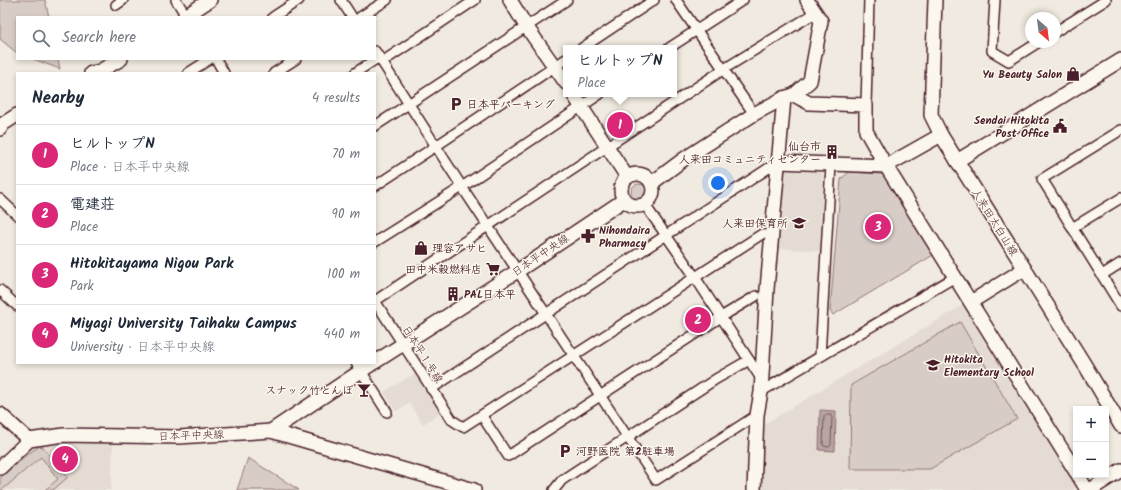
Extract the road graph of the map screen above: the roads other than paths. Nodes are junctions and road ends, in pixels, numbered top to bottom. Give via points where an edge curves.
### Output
1 (176, 0) edge
2 (210, 0) edge
3 (299, 0) edge
4 (341, 0) edge
5 (387, 0) edge
6 (475, 0) edge
7 (510, 0) edge
8 (567, 0) edge
9 (654, 0) edge
10 (676, 0) edge
11 (743, 0) edge
12 (807, 0) edge
13 (869, 0) edge
14 (936, 0) edge
15 (995, 0) edge
16 (1106, 0) edge
17 (815, 13) junction
18 (185, 16) edge
19 (187, 16) edge
20 (275, 16) edge
21 (351, 16) edge
22 (362, 16) edge
23 (526, 26) junction
24 (1061, 28) edge
25 (696, 29) junction
26 (586, 45) edge
27 (672, 45) edge
28 (1029, 48) edge
29 (379, 57) edge
30 (119, 60) edge
31 (208, 60) edge
32 (217, 60) edge
33 (294, 60) edge
34 (374, 60) edge
35 (563, 60) edge
36 (1121, 60) edge
37 (554, 66) junction
38 (724, 69) junction
39 (98, 72) edge
40 (190, 72) edge
41 (223, 72) edge
42 (276, 72) edge
43 (356, 72) edge
44 (563, 79) edge
45 (789, 96) junction
46 (575, 97) edge
47 (596, 97) edge
48 (409, 104) junction
49 (866, 104) junction
50 (582, 106) junction
51 (754, 114) junction
52 (16, 116) edge
53 (376, 125) edge
54 (0, 129) edge
55 (1121, 130) edge
56 (941, 135) junction
57 (436, 146) junction
58 (608, 147) junction
59 (957, 161) junction
60 (778, 162) junction
61 (831, 164) junction
62 (886, 166) junction
63 (627, 177) junction
64 (652, 183) junction
65 (376, 185) edge
66 (462, 187) junction
67 (1121, 198) edge
68 (0, 199) edge
69 (624, 200) junction
70 (645, 205) junction
71 (16, 210) edge
72 (489, 225) junction
73 (1072, 228) junction
74 (762, 234) dead end
75 (666, 235) junction
76 (376, 241) edge
77 (1121, 263) edge
78 (1024, 269) junction
79 (519, 270) junction
80 (1102, 275) junction
81 (695, 277) junction
82 (955, 277) junction
83 (0, 290) edge
84 (756, 296) dead end
85 (376, 300) edge
86 (971, 302) junction
87 (376, 303) edge
88 (16, 305) edge
89 (1121, 306) edge
90 (547, 313) junction
91 (721, 317) junction
92 (403, 344) junction
93 (574, 355) junction
94 (820, 356) junction
95 (749, 360) junction
96 (376, 361) edge
97 (359, 367) edge
98 (762, 386) junction
99 (431, 389) junction
100 (601, 396) junction
101 (387, 412) dead end
102 (0, 415) edge
103 (757, 415) junction
104 (482, 416) junction
105 (1121, 426) edge
106 (271, 431) junction
107 (629, 438) junction
108 (29, 440) junction
109 (1073, 467) edge
110 (0, 468) edge
111 (1121, 470) edge
112 (1080, 478) edge
113 (474, 490) edge
114 (554, 490) edge
115 (754, 490) edge
116 (1088, 490) edge

1 - 18 street
2 - 19 street
3 - 20 street
4 - 21 street
5 - 22 street
6 - 29 street
7 - 23 street
8 - 23 street
9 - 26 street
10 - 25 street
11 - 25 street
12 - 17 street
13 - 49 street
14 - 56 street, 人来田太白山線 via 931,115
15 - 28 street via 992,51 1008,61
16 - 24 street
17 - 38 street
17 - 45 street via 821,21 810,81
23 - 37 street
23 - 48 street
25 - 27 street
25 - 38 street
29 - 48 street
30 - 39 street
31 - 40 street
32 - 41 street
33 - 42 street
34 - 43 street
35 - 37 street
36 - 59 street
37 - 44 street
37 - 57 street
38 - 51 street
38 - 58 street
45 - 49 street via 809,103
45 - 51 street
45 - 60 street
46 - 50 street
47 - 50 street
48 - 53 street
48 - 57 street
49 - 62 street via 866,131
50 - 58 street
50 - 66 street
51 - 64 street
52 - 54 street
55 - 73 street via 1042,179
56 - 59 street, 人来田太白山線
56 - 62 street
57 - 65 street
57 - 66 street
58 - 63 street
58 - 72 street
59 - 78 street, 人来田太白山線
60 - 61 street
60 - 75 street
60 - 98 street
61 - 62 street
61 - 94 street
62 - 82 street
63 - 64 street via 638,174 648,178
63 - 69 street via 621,190
64 - 70 street via 653,193
66 - 72 street
66 - 76 street
67 - 73 street
68 - 71 street
69 - 70 street via 636,207
69 - 79 street, 日本平中央線
70 - 75 street
72 - 79 street
72 - 85 street
73 - 80 street
74 - 81 street
75 - 81 street
75 - 90 street
77 - 80 street
78 - 86 street
78 - 105 street, 人来田太白山線
79 - 90 street
79 - 92 street, 日本平中央線
80 - 89 street
81 - 91 street
81 - 93 street
82 - 86 street
82 - 94 street
83 - 88 street
84 - 91 street
86 - 109 street
87 - 92 street, 日本平１号線
90 - 93 street
90 - 99 street
91 - 95 street
91 - 100 street
92 - 96 street, 日本平中央線
92 - 99 street, 日本平１号線
93 - 100 street
93 - 104 street
94 - 98 street via 767,388
95 - 98 street
95 - 107 street via 716,379
97 - 101 street
97 - 106 street, 日本平中央線
98 - 103 street
99 - 104 street, 日本平１号線 via 452,420 463,427
100 - 104 street via 508,456
100 - 107 street
102 - 108 street
103 - 107 street via 656,480
103 - 115 street
106 - 108 street, 日本平中央線 via 179,437 64,435
106 - 113 street
107 - 114 street via 562,480
108 - 110 street
111 - 116 street
112 - 116 street

